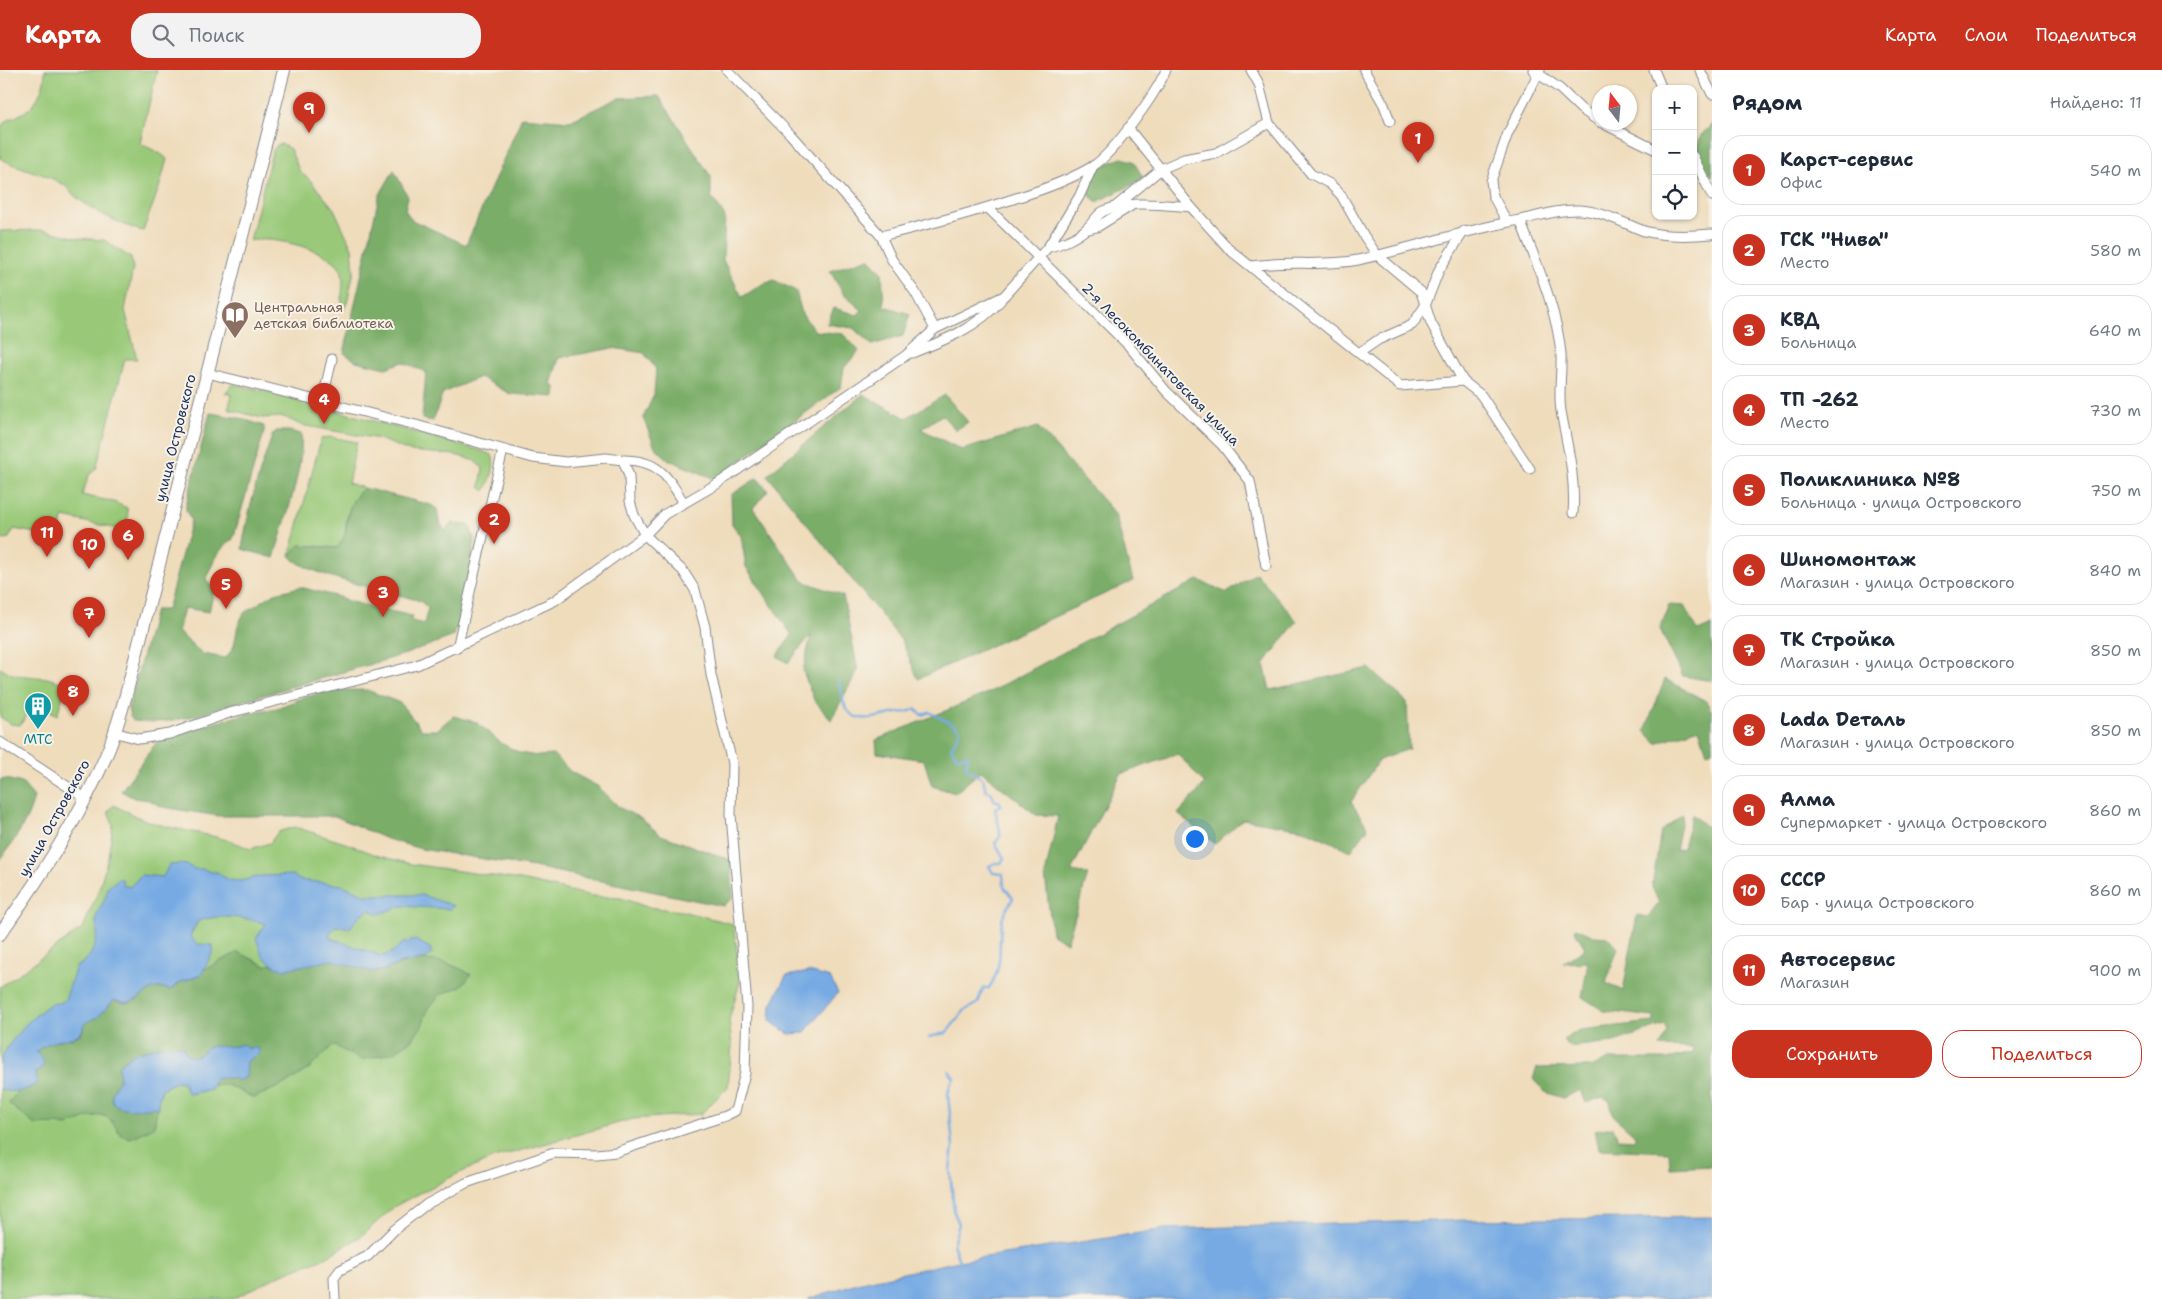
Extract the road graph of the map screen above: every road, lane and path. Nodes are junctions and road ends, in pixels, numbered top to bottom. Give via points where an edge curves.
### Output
1 (284, 70) edge
2 (727, 70) edge
3 (1174, 70) edge
4 (1252, 70) edge
5 (1364, 70) edge
6 (1654, 70) edge
7 (1700, 70) edge
8 (1537, 71) edge
9 (1165, 73) edge
10 (1660, 85) edge
11 (1712, 94) edge
12 (1592, 116) edge
13 (1390, 121) dead end
14 (1270, 123) junction
15 (1128, 128) junction
16 (1616, 130) edge
17 (1652, 148) edge
18 (1697, 163) edge
19 (1093, 166) junction
20 (1161, 169) junction
21 (1697, 178) edge
22 (1709, 185) edge
23 (1712, 196) edge
24 (1131, 206) junction
25 (1115, 207) junction
26 (1191, 207) junction
27 (988, 208) junction
28 (1520, 220) junction
29 (1507, 222) junction
30 (1085, 230) junction
31 (1464, 231) junction
32 (1712, 234) edge
33 (881, 236) junction
34 (1048, 247) junction
35 (1377, 255) junction
36 (1039, 259) junction
37 (1252, 266) junction
38 (1004, 296) junction
39 (1426, 306) junction
40 (935, 329) junction
41 (1360, 353) junction
42 (905, 356) junction
43 (332, 359) dead end
44 (207, 373) junction
45 (1463, 381) junction
46 (322, 402) junction
47 (503, 450) junction
48 (623, 460) junction
49 (1530, 469) dead end
50 (684, 504) junction
51 (1573, 513) dead end
52 (645, 535) junction
53 (1266, 566) dead end
54 (457, 648) junction
55 (114, 732) junction
56 (0, 742) edge
57 (85, 798) junction
58 (0, 934) edge
59 (335, 1299) edge

1 - 44 main road, улица Островского
2 - 33 street via 790,134
3 - 9 street
4 - 14 street
5 - 13 street
6 - 10 street
7 - 11 street
8 - 12 street
8 - 29 street via 1508,133 1491,181 1493,196
9 - 15 street
14 - 20 street via 1216,154 1184,159
14 - 35 street via 1311,174 1330,184 1341,195
15 - 19 street via 1109,153
15 - 20 street
16 - 17 street
18 - 22 street
19 - 27 street via 1048,188
19 - 34 street via 1079,197
20 - 25 street
20 - 26 street
21 - 22 street
22 - 23 street
24 - 25 street
24 - 26 street
24 - 30 street
25 - 30 street via 1101,213
26 - 37 street via 1230,250
27 - 33 street
27 - 36 street, 2-я Лесокомбинатовская улица
28 - 29 street
28 - 32 street via 1580,210 1600,213 1646,231
28 - 51 street via 1550,302 1561,353 1560,409 1571,460
29 - 31 street
30 - 34 street
31 - 35 street
31 - 39 street via 1439,270
33 - 40 street via 892,260 915,292
34 - 36 street
35 - 37 street via 1328,264
35 - 39 street via 1421,292
36 - 38 street
36 - 53 street, 2-я Лесокомбинатовская улица via 1128,346 1166,391 1222,445 1250,480
37 - 41 street
38 - 40 street
38 - 42 street via 970,328
39 - 41 street via 1412,325 1378,340
39 - 45 street via 1445,351
40 - 42 street
41 - 45 street via 1400,386
42 - 50 street
43 - 46 street
44 - 46 street
44 - 55 main road, улица Островского
45 - 49 street via 1481,396
46 - 47 street
47 - 48 street via 566,462 606,458
47 - 54 street
48 - 50 street via 655,466 668,476
48 - 52 street via 629,476 630,501
50 - 52 street via 665,514
52 - 54 street via 554,601
52 - 59 street via 683,570 695,590 732,763 731,815 747,1006 744,1073 735,1111 616,1152 554,1153 466,1183 427,1204 368,1256 340,1270 334,1278
54 - 55 street via 417,665 229,713 170,734 139,739
55 - 57 main road, улица Островского
56 - 57 street
57 - 58 main road, улица Островского via 55,851

